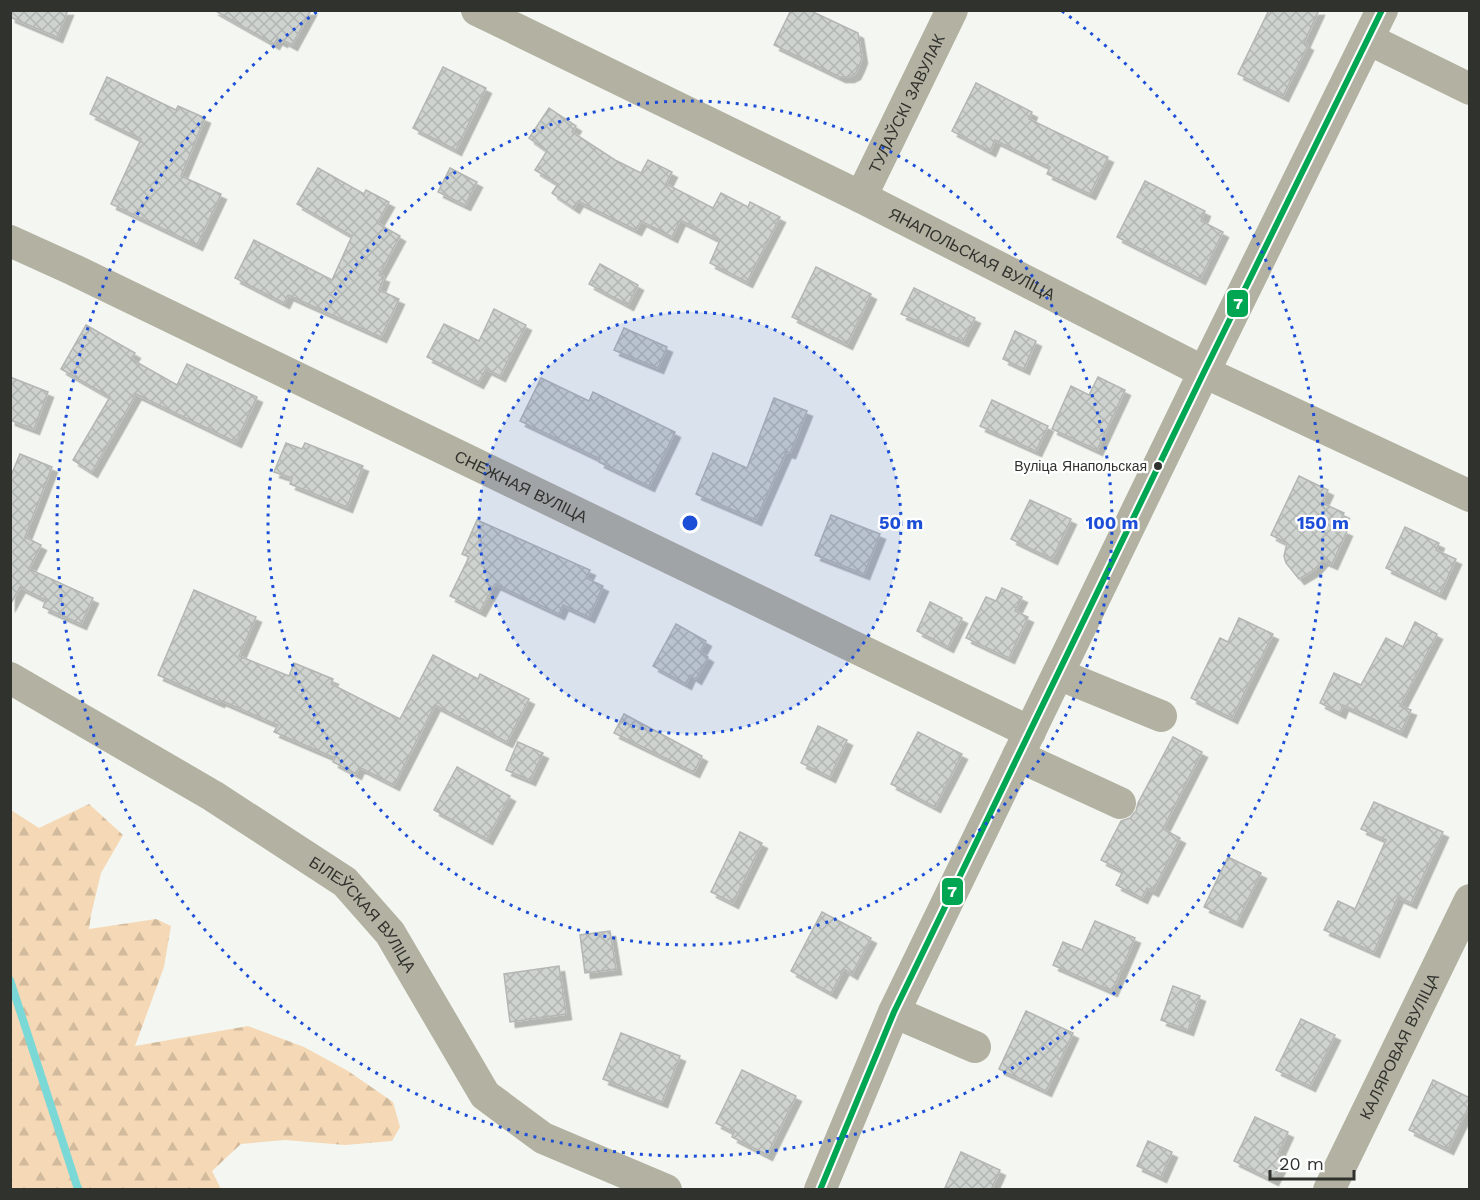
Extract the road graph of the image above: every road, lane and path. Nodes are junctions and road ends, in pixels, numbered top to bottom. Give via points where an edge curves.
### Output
1 (952, 10) edge
2 (1382, 10) edge
3 (495, 14) edge
4 (1368, 39) junction
5 (1470, 89) edge
6 (861, 197) junction
7 (10, 242) edge
8 (1204, 372) junction
9 (1470, 496) edge
10 (1058, 674) junction
11 (10, 678) edge
12 (1161, 716) dead end
13 (1024, 744) junction
14 (1120, 803) dead end
15 (1470, 900) edge
16 (894, 1012) junction
17 (975, 1047) dead end
18 (666, 1190) edge
19 (820, 1190) edge
20 (1329, 1190) edge

1 - 6 street, ТУЛАЎСКІ ЗАВУЛАК
2 - 4 street
3 - 6 street, ЯНАПОЛЬСКАЯ ВУЛІЦА
4 - 5 street
4 - 8 street
6 - 8 street, ЯНАПОЛЬСКАЯ ВУЛІЦА
7 - 13 street, СНЕЖНАЯ ВУЛІЦА via 85,275
8 - 9 street, ЯНАПОЛЬСКАЯ ВУЛІЦА
8 - 10 street
10 - 12 street
10 - 13 street
11 - 18 street, БІЛЕЎСКАЯ ВУЛІЦА via 213,796 345,882 390,933 485,1095 543,1138
13 - 14 street, СНЕЖНАЯ ВУЛІЦА
13 - 16 street
15 - 20 street, КАЛЯРОВАЯ ВУЛІЦА
16 - 17 street
16 - 19 street

